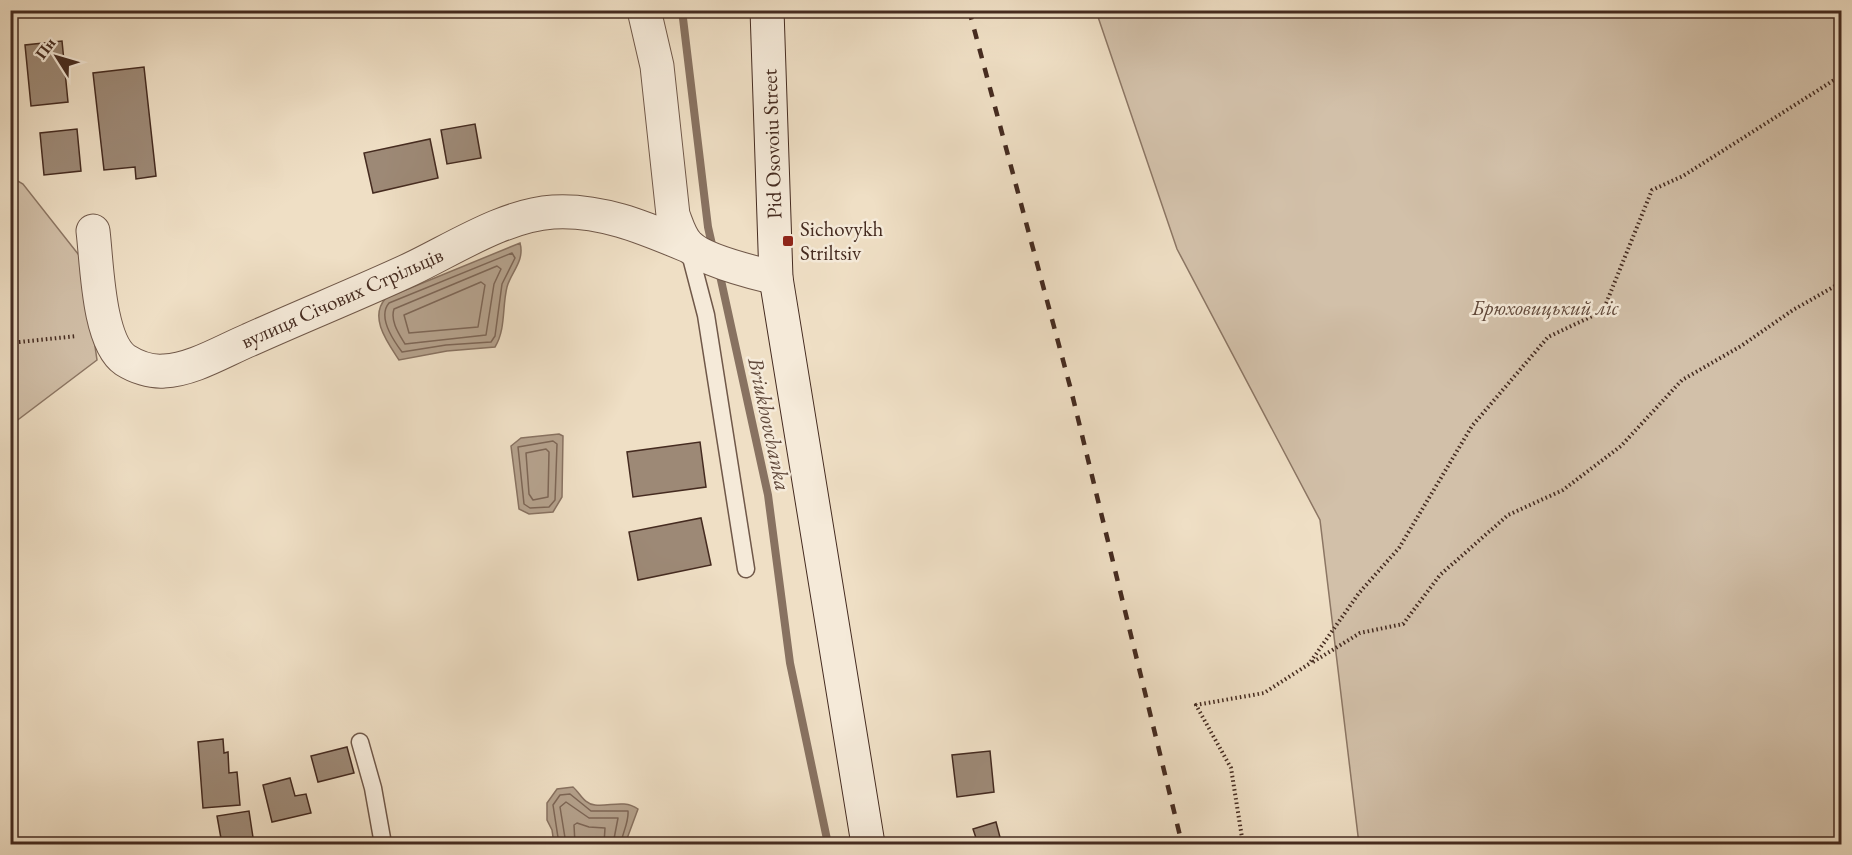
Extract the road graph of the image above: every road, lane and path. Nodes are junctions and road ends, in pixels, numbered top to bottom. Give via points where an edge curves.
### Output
1 (644, 10) edge
2 (767, 10) edge
3 (1842, 75) edge
4 (93, 231) dead end
5 (692, 248) junction
6 (776, 278) junction
7 (1842, 282) edge
8 (107, 332) junction
9 (10, 344) edge
10 (746, 569) dead end
11 (1309, 664) junction
12 (360, 742) dead end
13 (383, 844) edge
14 (868, 844) edge
15 (1244, 844) edge

1 - 5 street via 657,66 673,215
2 - 6 street, Pid Osovoiu Street
3 - 11 path via 1683,176 1652,190 1603,311 1548,337 1472,426 1398,548 1359,593
4 - 8 street, вулиця Січових Стрільців
5 - 6 street, вулиця Січових Стрільців via 735,267
5 - 8 street, вулиця Січових Стрільців via 635,224 596,214 552,212 489,230 410,269 184,367 165,372 131,364 115,350
5 - 10 lane
6 - 14 street, Pid Osovoiu Street
7 - 11 path via 1682,380 1621,446 1563,490 1508,515 1440,575 1403,624 1360,633
8 - 9 path
11 - 15 path via 1264,693 1196,705 1231,768
12 - 13 lane

